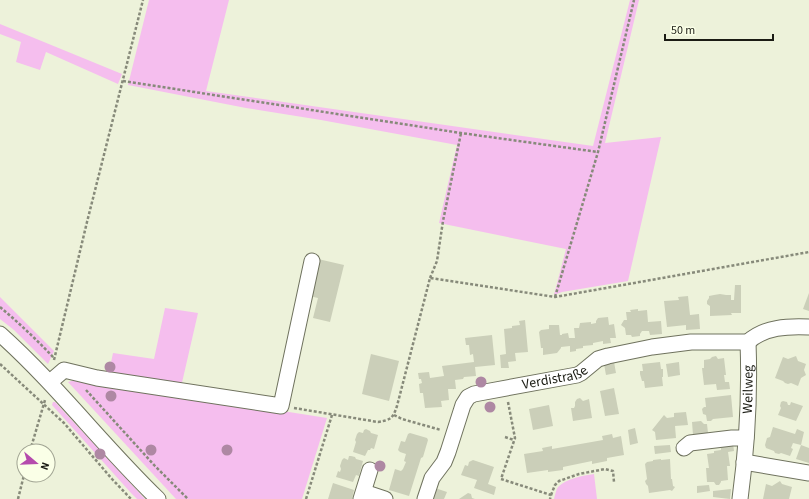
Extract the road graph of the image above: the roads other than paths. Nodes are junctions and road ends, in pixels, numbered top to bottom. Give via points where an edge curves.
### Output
1 (312, 261) dead end
2 (809, 328) edge
3 (0, 334) edge
4 (748, 342) junction
5 (50, 382) junction
6 (746, 438) junction
7 (684, 448) dead end
8 (744, 462) junction
9 (370, 470) dead end
10 (809, 472) edge
11 (362, 496) edge
12 (158, 499) edge
13 (385, 499) edge
14 (425, 499) edge
15 (740, 499) edge

1 - 5 street via 281,406 105,379 59,364
2 - 4 street via 788,327 761,332
3 - 5 street
4 - 6 street, Weilweg via 749,395
4 - 14 street, Verdistraße via 670,344 598,359 581,373 474,394 463,406 444,462 432,478
5 - 12 street
6 - 7 street via 690,443
6 - 8 street, Weilweg
8 - 10 street
8 - 15 street, Weilweg
9 - 11 street
11 - 13 street

